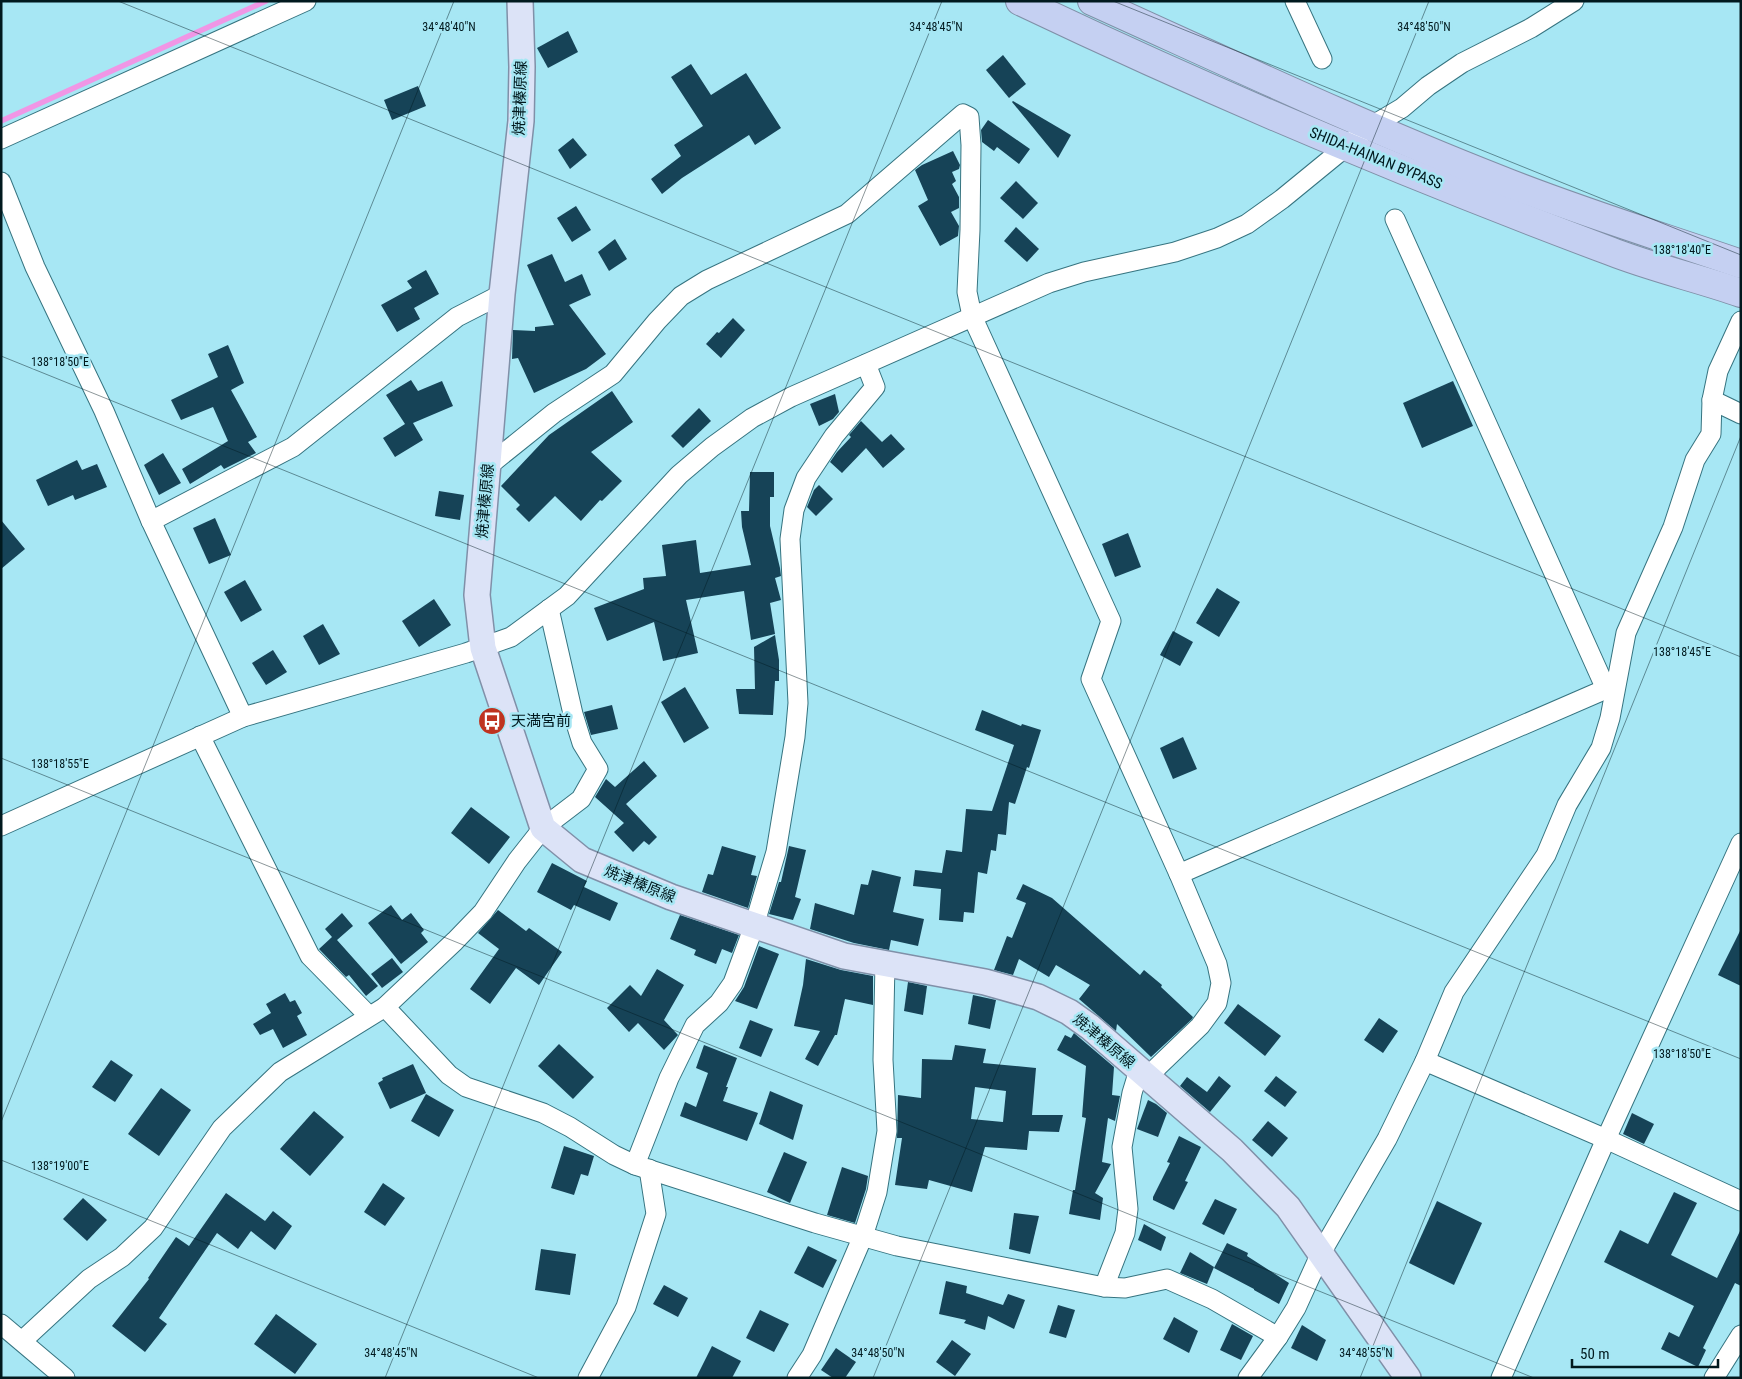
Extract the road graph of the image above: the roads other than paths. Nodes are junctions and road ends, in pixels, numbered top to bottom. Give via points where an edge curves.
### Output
1 (306, 1) edge
2 (520, 1) edge
3 (1020, 1) edge
4 (1092, 1) edge
5 (1296, 1) edge
6 (1574, 1) edge
7 (1322, 60) dead end
8 (1370, 127) junction
9 (1, 139) edge
10 (1345, 147) junction
11 (1, 182) edge
12 (1395, 218) dead end
13 (1741, 264) edge
14 (1741, 293) edge
15 (502, 294) junction
16 (972, 316) junction
17 (1741, 321) edge
18 (866, 364) junction
19 (1712, 400) junction
20 (1741, 414) edge
21 (488, 466) junction
22 (151, 521) junction
23 (549, 609) junction
24 (483, 648) junction
25 (1611, 687) junction
26 (243, 717) junction
27 (200, 736) junction
28 (1, 826) edge
29 (543, 828) junction
30 (1741, 843) edge
31 (1179, 874) junction
32 (754, 926) junction
33 (885, 963) junction
34 (377, 1011) junction
35 (1425, 1060) junction
36 (1143, 1074) junction
37 (1606, 1139) junction
38 (642, 1167) junction
39 (1741, 1201) edge
40 (863, 1236) junction
41 (1321, 1253) junction
42 (1104, 1287) junction
43 (1, 1324) edge
44 (1741, 1335) edge
45 (1278, 1336) junction
46 (22, 1341) junction
47 (65, 1378) edge
48 (588, 1378) edge
49 (797, 1378) edge
50 (1248, 1378) edge
51 (1408, 1378) edge
52 (1501, 1378) edge
53 (1714, 1378) edge

1 - 9 street
2 - 15 main road, 焼津榛原線 via 521,120
3 - 10 highway, SHIDA-HAINAN BYPASS
4 - 8 highway, SHIDA-HAINAN BYPASS
5 - 7 street
6 - 8 street via 1531,28 1462,63 1402,108
8 - 10 street
8 - 13 highway, SHIDA-HAINAN BYPASS via 1499,180
10 - 14 highway, SHIDA-HAINAN BYPASS via 1611,252
10 - 16 street via 1282,199 1247,224 1218,238 1049,283
11 - 22 street via 35,267 104,410
12 - 25 street
15 - 21 main road, 焼津榛原線
15 - 22 street via 457,317 293,447
16 - 18 street
16 - 21 street via 967,292 970,117 963,114 847,214 680,296 613,374 554,412
16 - 31 street via 1111,620 1091,678
17 - 19 street via 1718,371
18 - 23 street via 752,418 712,447 679,475 567,596
18 - 32 street via 875,387 834,436 806,478 794,510 790,539 798,703 795,737 776,852
19 - 20 street
19 - 25 street via 1711,434 1695,460 1673,527 1626,632
21 - 24 main road, 焼津榛原線 via 477,595
22 - 26 street
23 - 24 street via 511,637
23 - 29 street via 573,714 582,743 598,769 581,799
24 - 26 street
24 - 29 main road, 焼津榛原線
25 - 31 street
25 - 35 street via 1610,718 1601,748 1567,805 1546,855 1454,992
26 - 27 street
27 - 28 street
27 - 34 street via 310,956
29 - 32 main road, 焼津榛原線 via 582,860 671,897
29 - 34 street via 483,912
30 - 37 street
31 - 36 street via 1217,964 1220,983 1217,1003 1200,1026
32 - 33 main road, 焼津榛原線 via 844,956
32 - 38 street via 733,983 695,1025 673,1069
33 - 36 main road, 焼津榛原線 via 985,982 1038,997 1090,1027
33 - 40 street via 883,1060 887,1131 877,1192
34 - 38 street via 466,1087 543,1114 614,1155
34 - 46 street via 280,1072 222,1128 153,1228 122,1257 89,1279
35 - 37 street
35 - 41 street via 1387,1139
36 - 41 main road, 焼津榛原線 via 1232,1150 1288,1207
36 - 42 street via 1132,1093 1122,1147 1128,1208 1125,1233
37 - 39 street
37 - 52 street
38 - 40 street
38 - 48 street via 656,1214 626,1307
40 - 42 street via 897,1246
40 - 49 street via 812,1355
41 - 45 street via 1296,1308
41 - 51 main road, 焼津榛原線
42 - 45 street via 1125,1288 1167,1279 1212,1299
43 - 46 street
44 - 53 street
45 - 50 street
46 - 47 street

